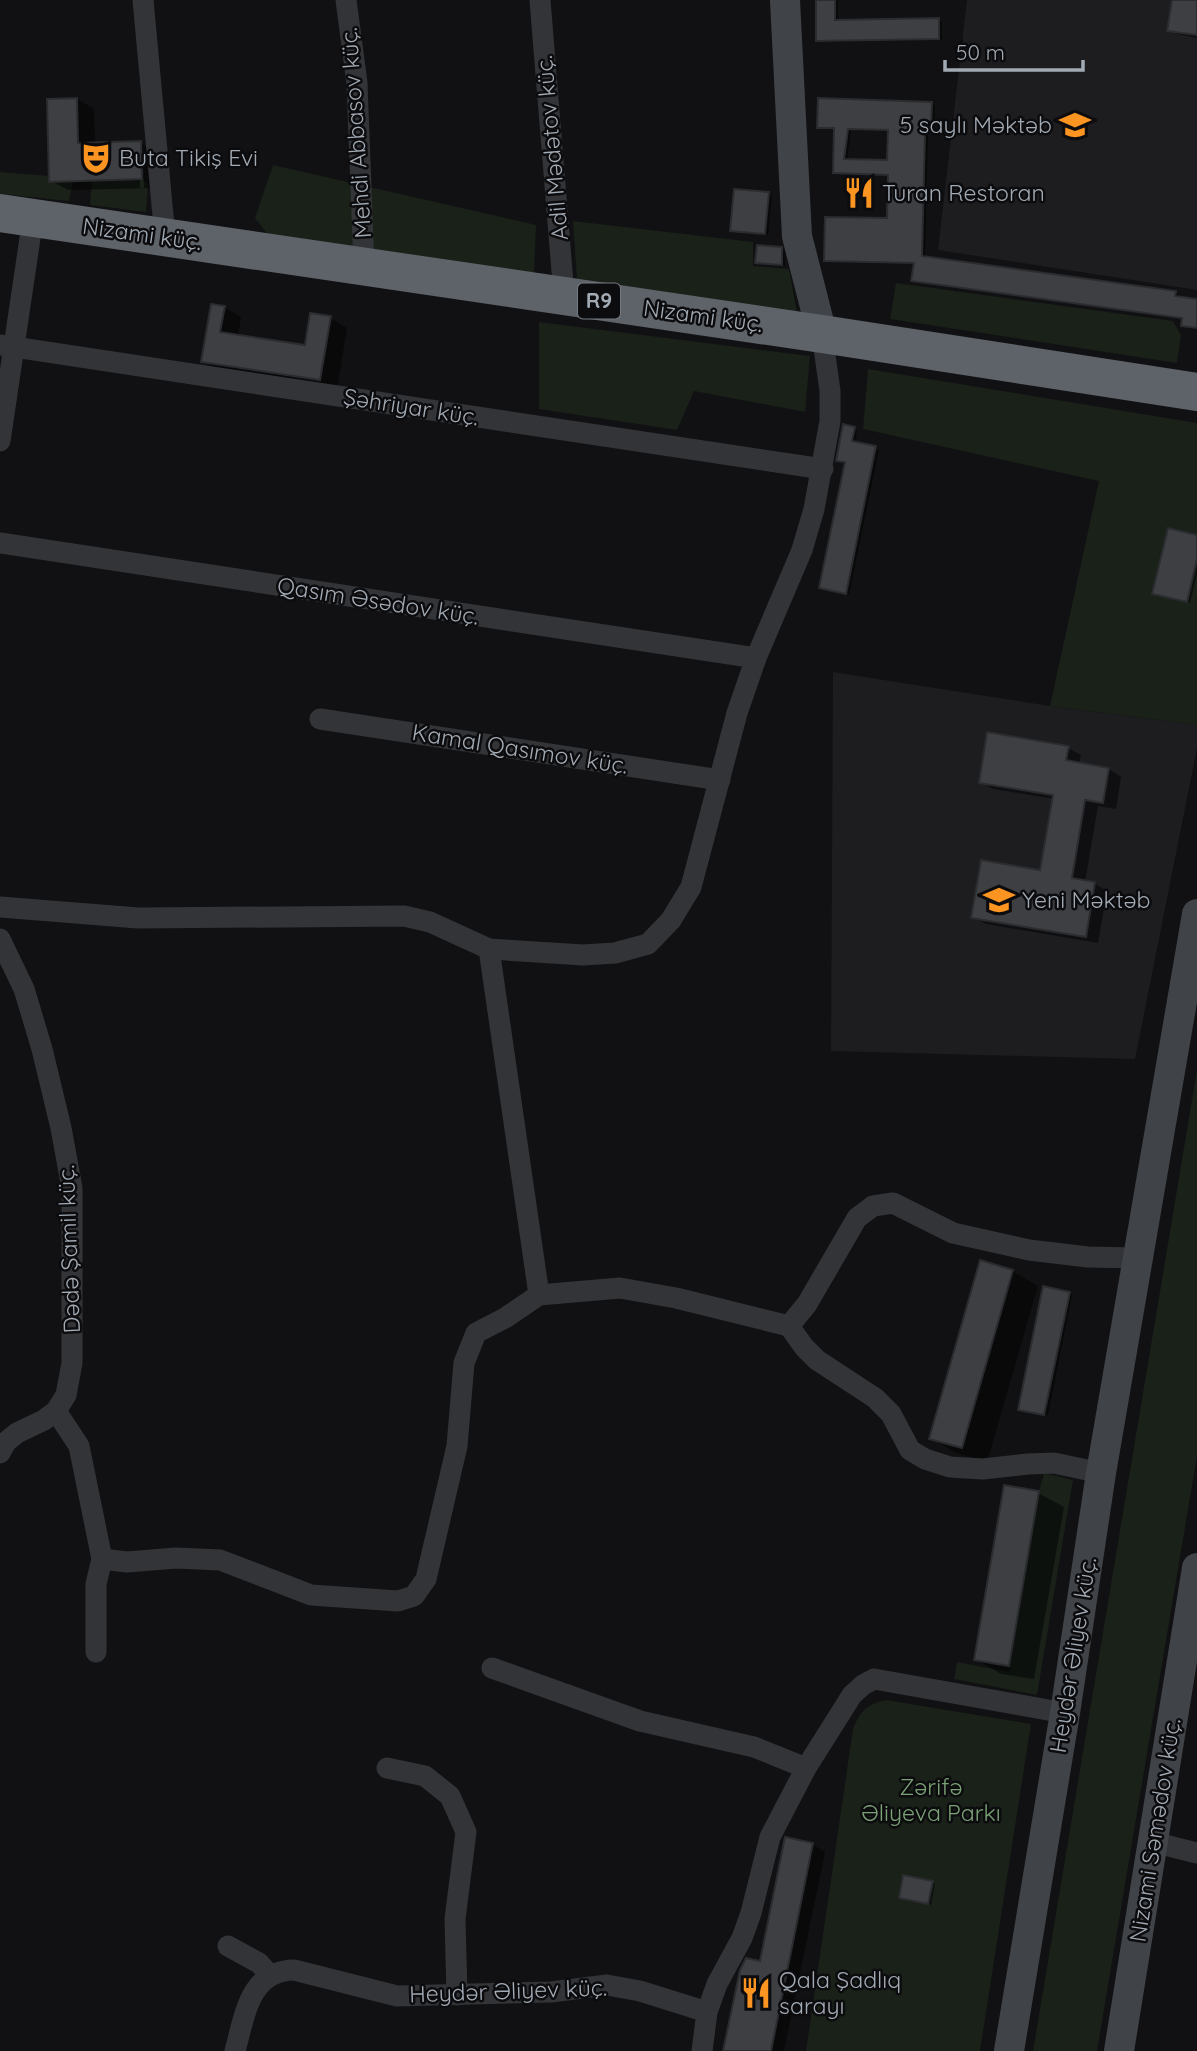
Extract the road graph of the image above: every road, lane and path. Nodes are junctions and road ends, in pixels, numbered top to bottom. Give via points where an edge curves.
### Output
1 (143, 0) edge
2 (346, 0) edge
3 (540, 0) edge
4 (785, 0) edge
5 (17, 216) edge
6 (165, 237) junction
7 (364, 267) junction
8 (564, 296) junction
9 (821, 334) junction
10 (7, 346) edge
11 (1197, 391) edge
12 (0, 441) edge
13 (822, 469) junction
14 (0, 543) edge
15 (756, 658) junction
16 (320, 719) dead end
17 (720, 780) junction
18 (0, 907) edge
19 (1197, 915) edge
20 (0, 939) edge
21 (489, 949) junction
22 (1137, 1258) junction
23 (539, 1295) junction
24 (789, 1326) junction
25 (56, 1411) junction
26 (0, 1453) edge
27 (1101, 1473) junction
28 (102, 1559) junction
29 (1197, 1568) edge
30 (96, 1652) dead end
31 (492, 1668) dead end
32 (1065, 1713) junction
33 (387, 1768) dead end
34 (806, 1768) junction
35 (1153, 1842) junction
36 (1197, 1853) edge
37 (228, 1946) dead end
38 (269, 1974) junction
39 (457, 1995) junction
40 (707, 2012) junction
41 (235, 2051) edge
42 (702, 2051) edge
43 (1009, 2051) edge
44 (1119, 2051) edge

1 - 6 street
2 - 7 street, Mehdi Abbasov küç. via 356,83
3 - 8 street, Adil Mədətov küç.
4 - 9 main road via 797,236
5 - 6 highway, Nizami küç. / R9
5 - 10 street
6 - 7 highway, Nizami küç. / R9
7 - 8 highway, Nizami küç. / R9
8 - 9 highway, Nizami küç. / R9
9 - 11 highway, Nizami küç. / R9
9 - 13 street via 831,391
10 - 12 street
10 - 13 street, Şəhriyar küç.
13 - 15 street via 802,550
14 - 15 street, Qasım Əsədov küç.
15 - 17 street
16 - 17 street, Kamal Qasımov küç.
17 - 21 street via 691,887 671,920 648,944 583,955
18 - 21 street via 138,918 404,916 430,922
19 - 22 main road, Heydər Əliyev küç.
20 - 25 street, Dədə Şamil küç. via 32,1013 72,1188 72,1363 66,1395
21 - 23 street
22 - 24 street via 1017,1248 953,1233 893,1203 873,1206 857,1218 807,1304
22 - 27 main road, Heydər Əliyev küç.
23 - 24 street via 620,1289
23 - 28 street via 475,1333 464,1363 457,1446 425,1579 414,1596 398,1601 311,1595 220,1560
24 - 27 street via 817,1360 875,1398 891,1414 910,1450 925,1459 950,1467 983,1469 1054,1463
25 - 26 street via 17,1433
25 - 28 street via 79,1446
27 - 32 main road, Heydər Əliyev küç.
28 - 30 street via 96,1584
29 - 35 main road, Nizami Səmədov küç.
31 - 34 street via 640,1721 754,1747
32 - 34 street via 874,1679 852,1695
32 - 43 main road, Heydər Əliyev küç.
33 - 39 street via 425,1776 450,1796 466,1832 455,1919
34 - 40 street via 770,1837 751,1913
35 - 36 street
35 - 44 main road, Nizami Səmədov küç.
37 - 38 street
38 - 39 street, Heydər Əliyev küç. via 294,1970 397,1996
38 - 41 street via 248,2004
39 - 40 street, Heydər Əliyev küç. via 607,1985
40 - 42 street

